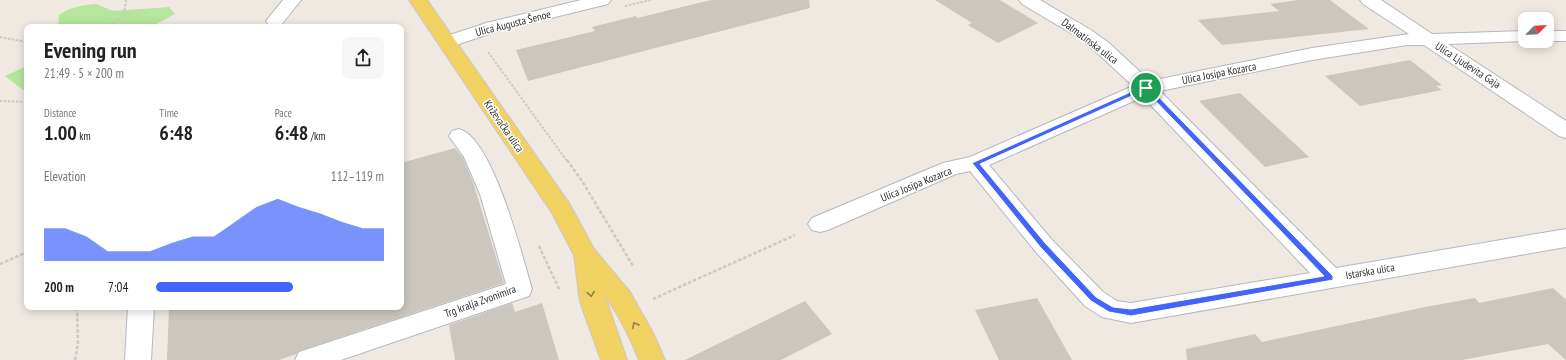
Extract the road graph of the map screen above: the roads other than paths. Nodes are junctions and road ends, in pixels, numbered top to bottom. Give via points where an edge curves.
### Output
1 (292, 0) edge
2 (418, 0) edge
3 (602, 0) edge
4 (1028, 0) edge
5 (1369, 0) edge
6 (275, 21) dead end
7 (1518, 36) edge
8 (1554, 36) edge
9 (1566, 36) edge
10 (1427, 39) junction
11 (447, 42) junction
12 (1146, 88) junction
13 (1566, 131) edge
14 (460, 136) dead end
15 (976, 163) junction
16 (820, 224) road end
17 (1566, 238) edge
18 (586, 255) junction
19 (1330, 278) junction
20 (141, 310) edge
21 (138, 360) edge
22 (308, 360) edge
23 (614, 360) edge
24 (652, 360) edge

1 - 6 street
2 - 11 main road, Križevačka ulica
3 - 11 street, Ulica Augusta Šenoe
4 - 12 street, Dalmatinska ulica via 1085,34
5 - 10 street, Ulica Ljudevita Gaja
7 - 10 street, Ulica Josipa Kozarca
8 - 9 street
10 - 12 street, Ulica Josipa Kozarca via 1312,54
10 - 13 street, Ulica Ljudevita Gaja
11 - 18 main road, Križevačka ulica via 561,210
12 - 15 street, Ulica Josipa Kozarca
12 - 19 street, Dalmatinska ulica
14 - 22 street, Trg kralja Zvonimira via 474,154 491,194 520,289
15 - 16 street, Ulica Josipa Kozarca via 951,168
15 - 19 street, Istarska ulica via 1076,282 1094,299 1111,310 1131,312
17 - 19 street, Istarska ulica
18 -> 23 main road, Križevačka ulica via 593,302
24 -> 18 main road, Križevačka ulica via 621,299
20 - 21 street

